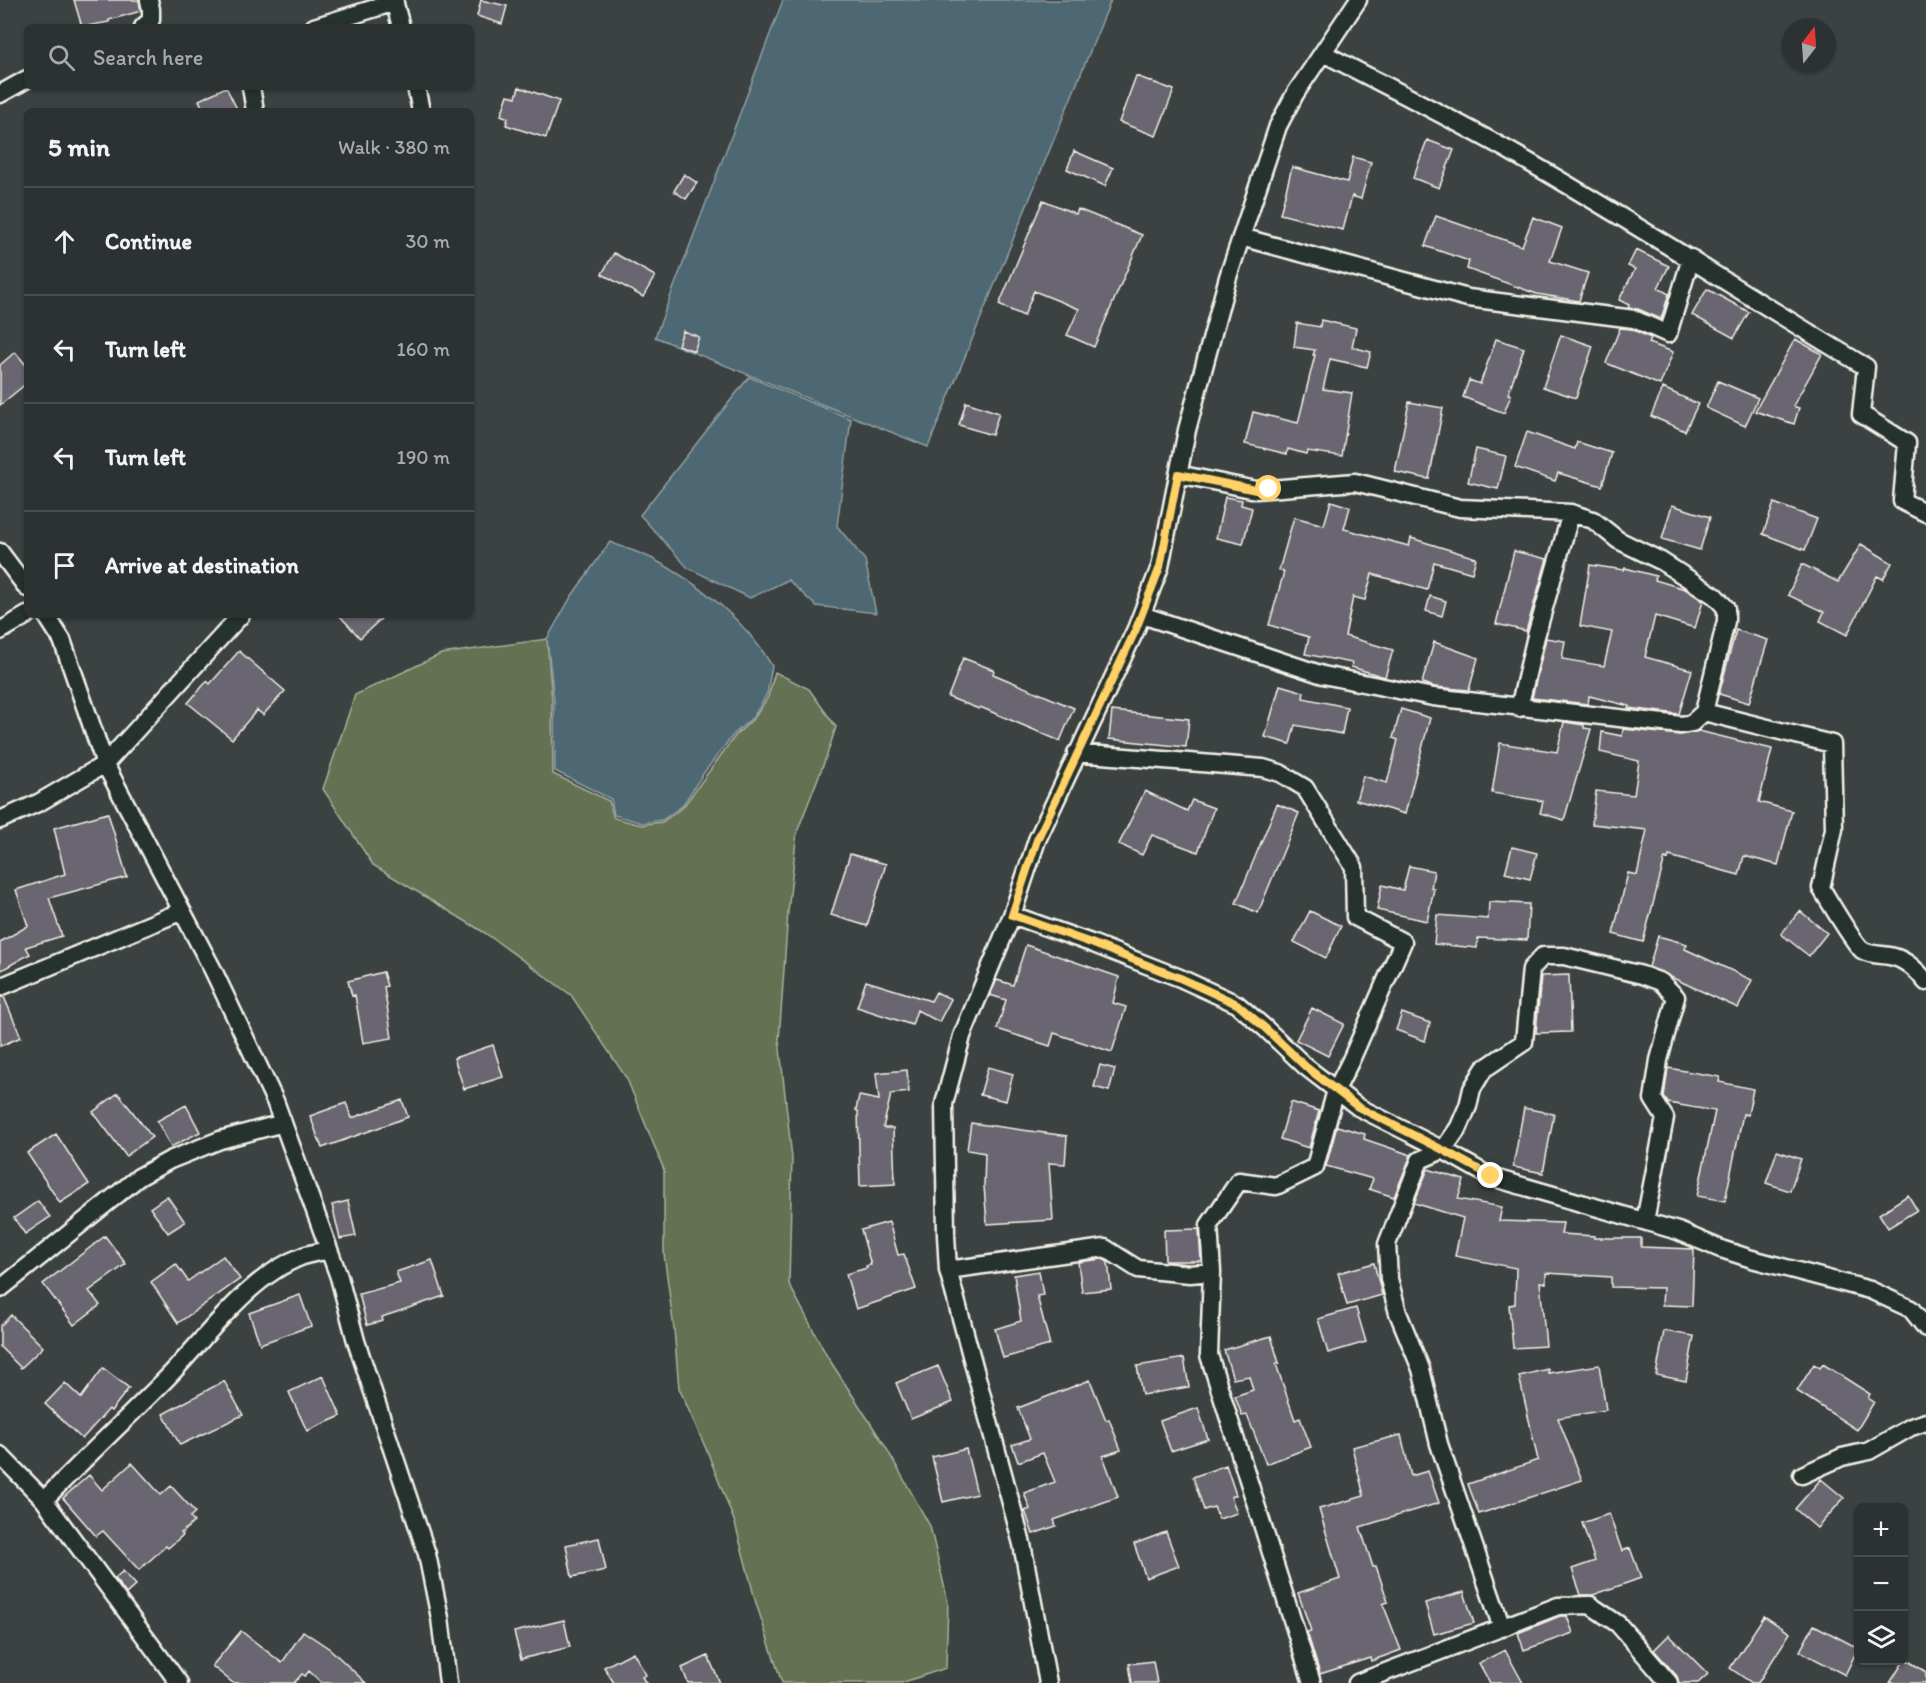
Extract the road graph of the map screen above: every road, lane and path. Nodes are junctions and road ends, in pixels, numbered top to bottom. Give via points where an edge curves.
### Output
1 (149, 0) edge
2 (1358, 0) edge
3 (394, 1) edge
4 (146, 24) edge
5 (323, 24) edge
6 (400, 24) edge
7 (1323, 53) junction
8 (24, 81) edge
9 (252, 90) edge
10 (417, 90) edge
11 (0, 94) edge
12 (254, 108) edge
13 (420, 108) edge
14 (1241, 237) junction
15 (1691, 258) junction
16 (1178, 474) junction
17 (1571, 513) junction
18 (1926, 513) edge
19 (0, 552) edge
20 (24, 584) edge
21 (1142, 615) junction
22 (24, 617) edge
23 (48, 618) edge
24 (237, 618) edge
25 (0, 631) edge
26 (1518, 708) junction
27 (1704, 712) junction
28 (1076, 753) junction
29 (105, 764) junction
30 (0, 820) edge
31 (182, 911) junction
32 (1012, 915) junction
33 (1926, 982) edge
34 (0, 987) edge
35 (1336, 1090) junction
36 (283, 1123) junction
37 (1443, 1150) junction
38 (1645, 1221) junction
39 (329, 1250) junction
40 (948, 1270) junction
41 (1212, 1272) junction
42 (0, 1289) edge
43 (1926, 1328) edge
44 (1926, 1422) edge
45 (0, 1455) edge
46 (1802, 1475) dead end
47 (44, 1500) junction
48 (1502, 1628) junction
49 (1397, 1669) junction
50 (179, 1683) edge
51 (448, 1683) edge
52 (1048, 1683) edge
53 (1312, 1683) edge
54 (1357, 1683) edge
55 (1407, 1683) edge
56 (1670, 1683) edge

1 - 4 street via 151,20
2 - 7 street
3 - 5 street
3 - 6 street
7 - 14 street via 1278,126
7 - 15 street via 1518,156
8 - 11 street
9 - 12 street
10 - 13 street
14 - 15 street via 1468,298 1634,319 1668,334
14 - 16 street
15 - 18 street via 1866,367 1862,414 1907,443 1902,501
16 - 17 street via 1256,490 1355,482 1460,508
16 - 21 street via 1160,567
17 - 26 street
17 - 27 street via 1593,520 1618,540 1661,561 1715,596 1726,608
19 - 20 street
21 - 26 street via 1323,675 1433,698
21 - 28 street
22 - 25 street
23 - 29 street via 62,640
24 - 29 street
26 - 27 street via 1681,725 1692,723
27 - 33 street via 1832,744 1834,829 1821,888 1862,949 1903,961
28 - 32 street via 1037,840
28 - 35 street via 1263,768 1280,773 1305,789 1354,867 1355,917 1403,942
29 - 30 street
29 - 31 street
31 - 34 street
31 - 36 street
32 - 35 street via 1180,978 1237,1004
32 - 40 street via 962,1036 944,1104
35 - 37 street via 1358,1107
35 - 41 street via 1315,1167 1276,1186 1239,1181 1209,1225
36 - 39 street
36 - 42 street via 220,1140 139,1177
37 - 38 street via 1491,1176
37 - 38 street via 1459,1127 1472,1089 1484,1069 1524,1042 1531,969 1543,956 1564,957 1661,981 1676,997 1653,1099 1665,1118
37 - 48 street via 1420,1160 1386,1244 1389,1279 1421,1369 1439,1444
38 - 43 street via 1752,1259 1870,1290 1911,1309
39 - 47 street via 281,1267 248,1292
39 - 51 street via 427,1554
40 - 41 street via 1105,1248 1138,1269
40 - 52 street via 1022,1544
41 - 53 street via 1209,1355
44 - 46 street via 1869,1450
45 - 47 street
47 - 50 street
48 - 49 street
48 - 56 street via 1558,1605 1590,1605 1618,1624
49 - 54 street
49 - 55 street

